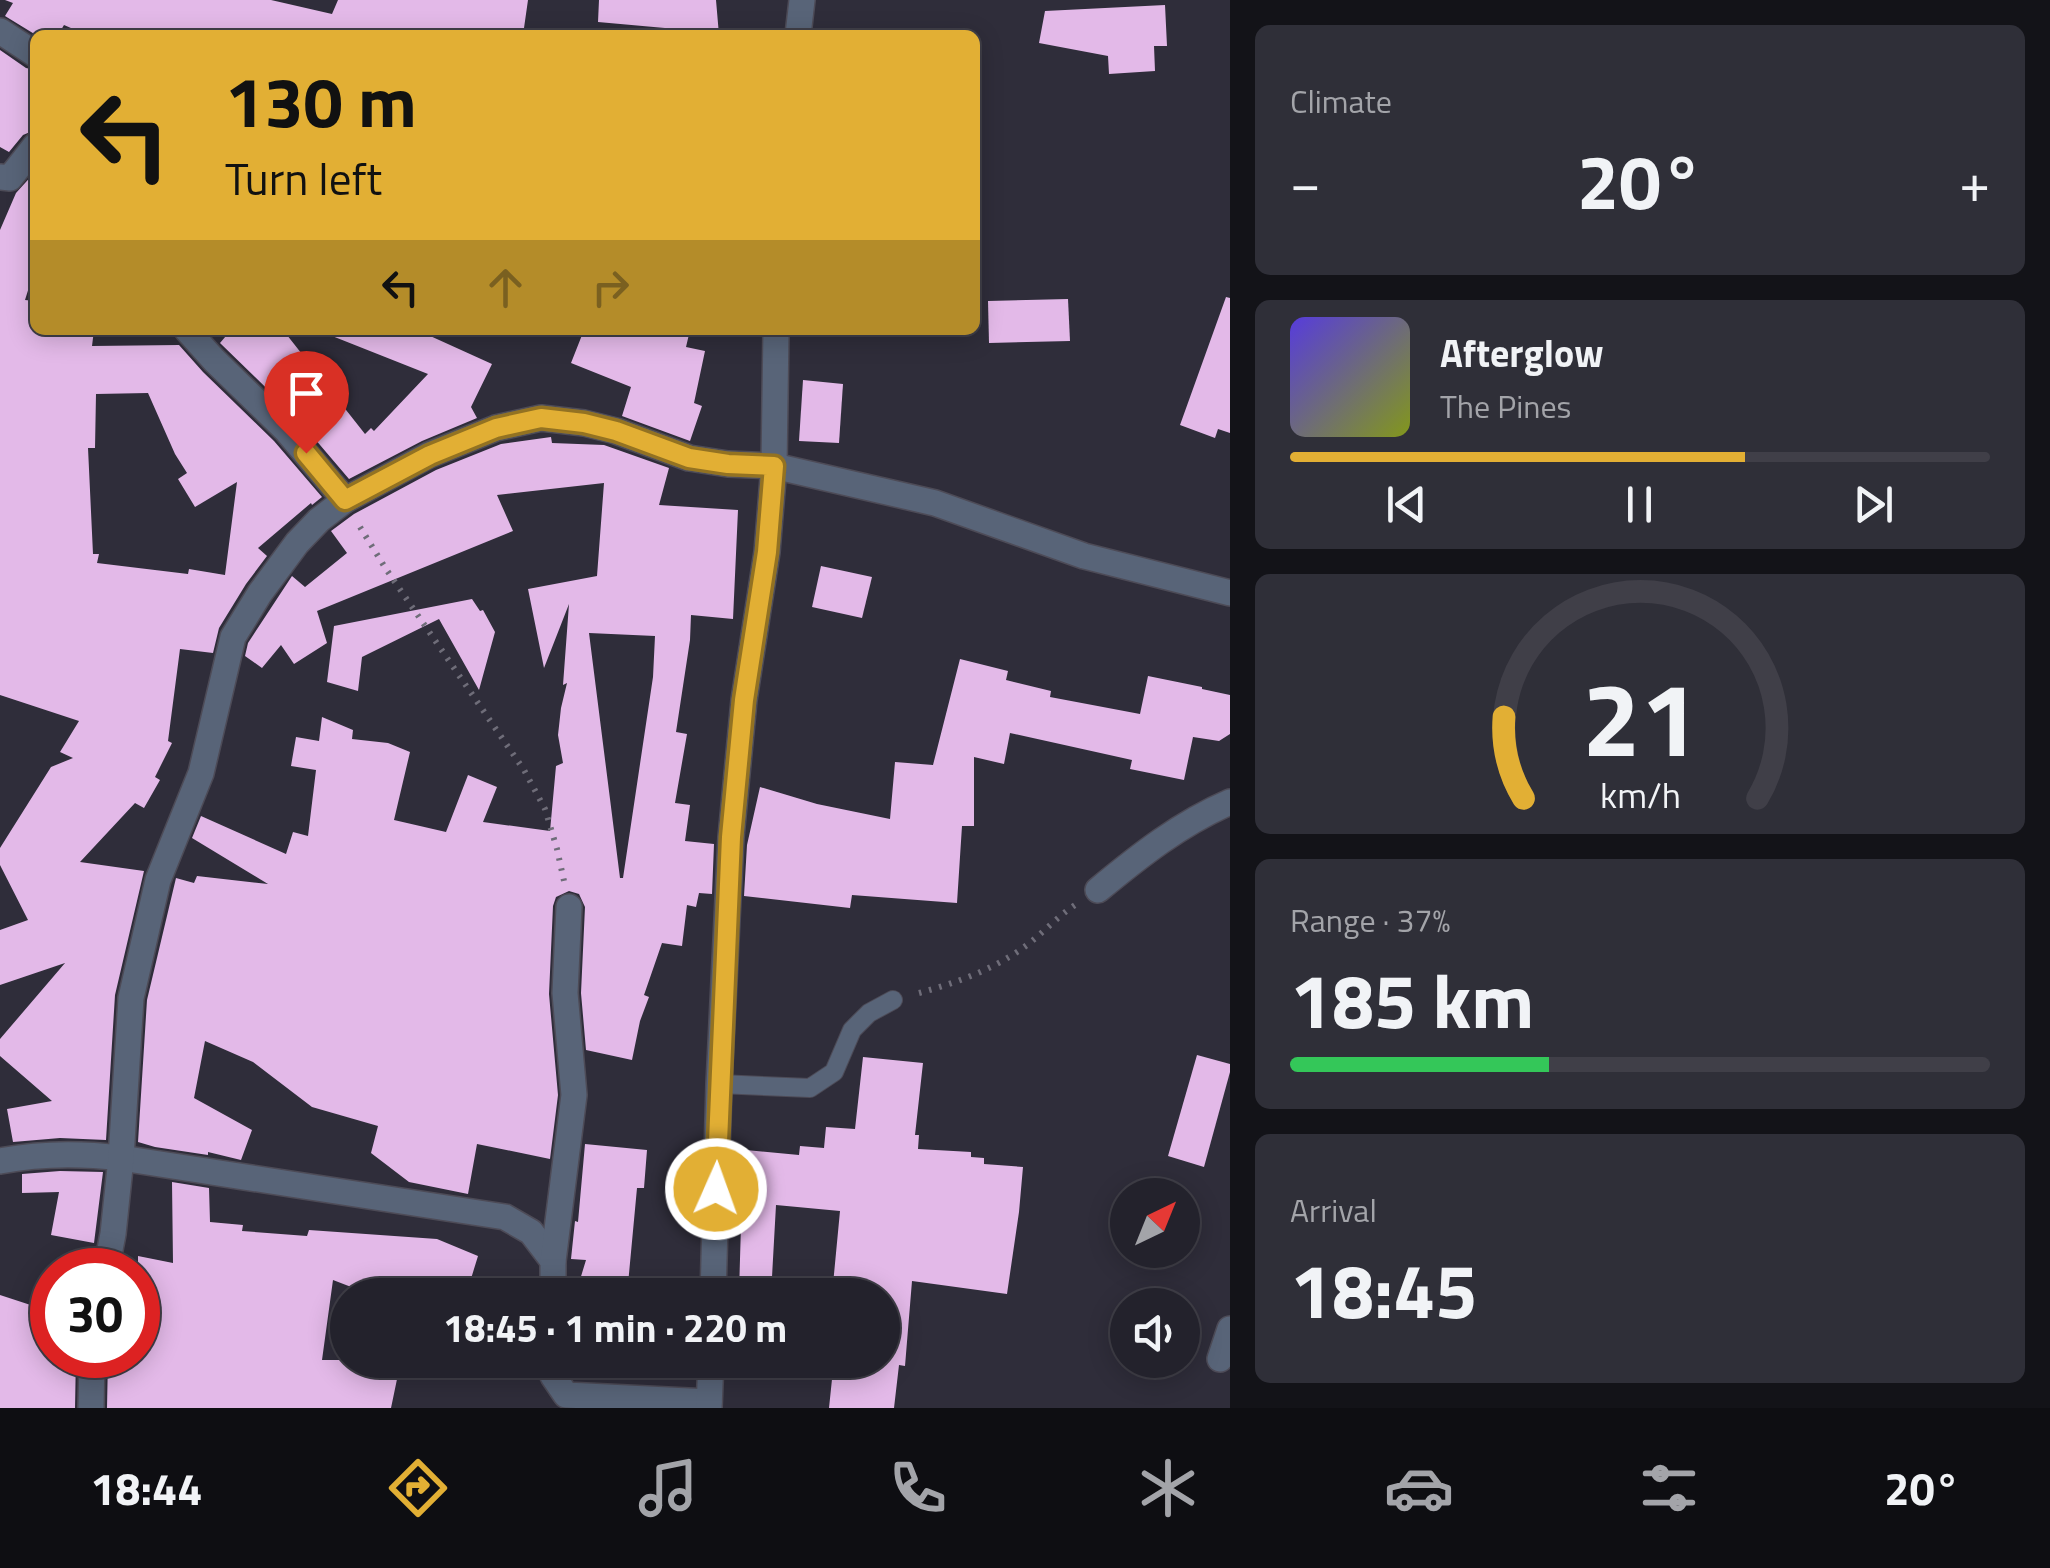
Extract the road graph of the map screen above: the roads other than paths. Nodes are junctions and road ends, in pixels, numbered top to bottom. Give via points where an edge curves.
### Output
1 (802, 0) edge
2 (799, 30) edge
3 (0, 31) edge
4 (30, 51) edge
5 (30, 152) edge
6 (0, 177) edge
7 (192, 335) edge
8 (776, 335) edge
9 (774, 466) junction
10 (345, 500) junction
11 (1230, 593) edge
12 (1230, 802) edge
13 (1098, 890) road end
14 (569, 907) road end
15 (893, 1000) road end
16 (719, 1084) junction
17 (121, 1158) junction
18 (0, 1160) edge
19 (110, 1248) edge
20 (553, 1261) junction
21 (553, 1278) edge
22 (713, 1278) edge
23 (1230, 1329) edge
24 (1220, 1359) dead end
25 (92, 1378) edge
26 (553, 1378) edge
27 (710, 1378) edge
28 (562, 1404) edge
29 (709, 1405) edge
30 (91, 1408) edge

1 - 2 street
3 - 4 street
5 - 6 street via 10,178
7 - 10 street
8 - 9 street
9 - 10 street via 689,458 616,431 541,418 446,448
9 - 11 street via 936,503 1084,556
9 - 16 street via 731,837
10 - 17 street via 297,543 233,636 200,774 158,880 131,998
12 - 13 street via 1146,850
14 - 20 street via 565,993 574,1095
15 - 16 lane via 852,1030 834,1072 810,1088
16 - 22 street
17 - 18 street via 74,1153
17 - 19 street
17 - 20 street via 506,1216 531,1232
20 - 21 street
23 - 24 street
25 - 30 street
26 - 28 street
27 - 29 street
28 - 29 street

